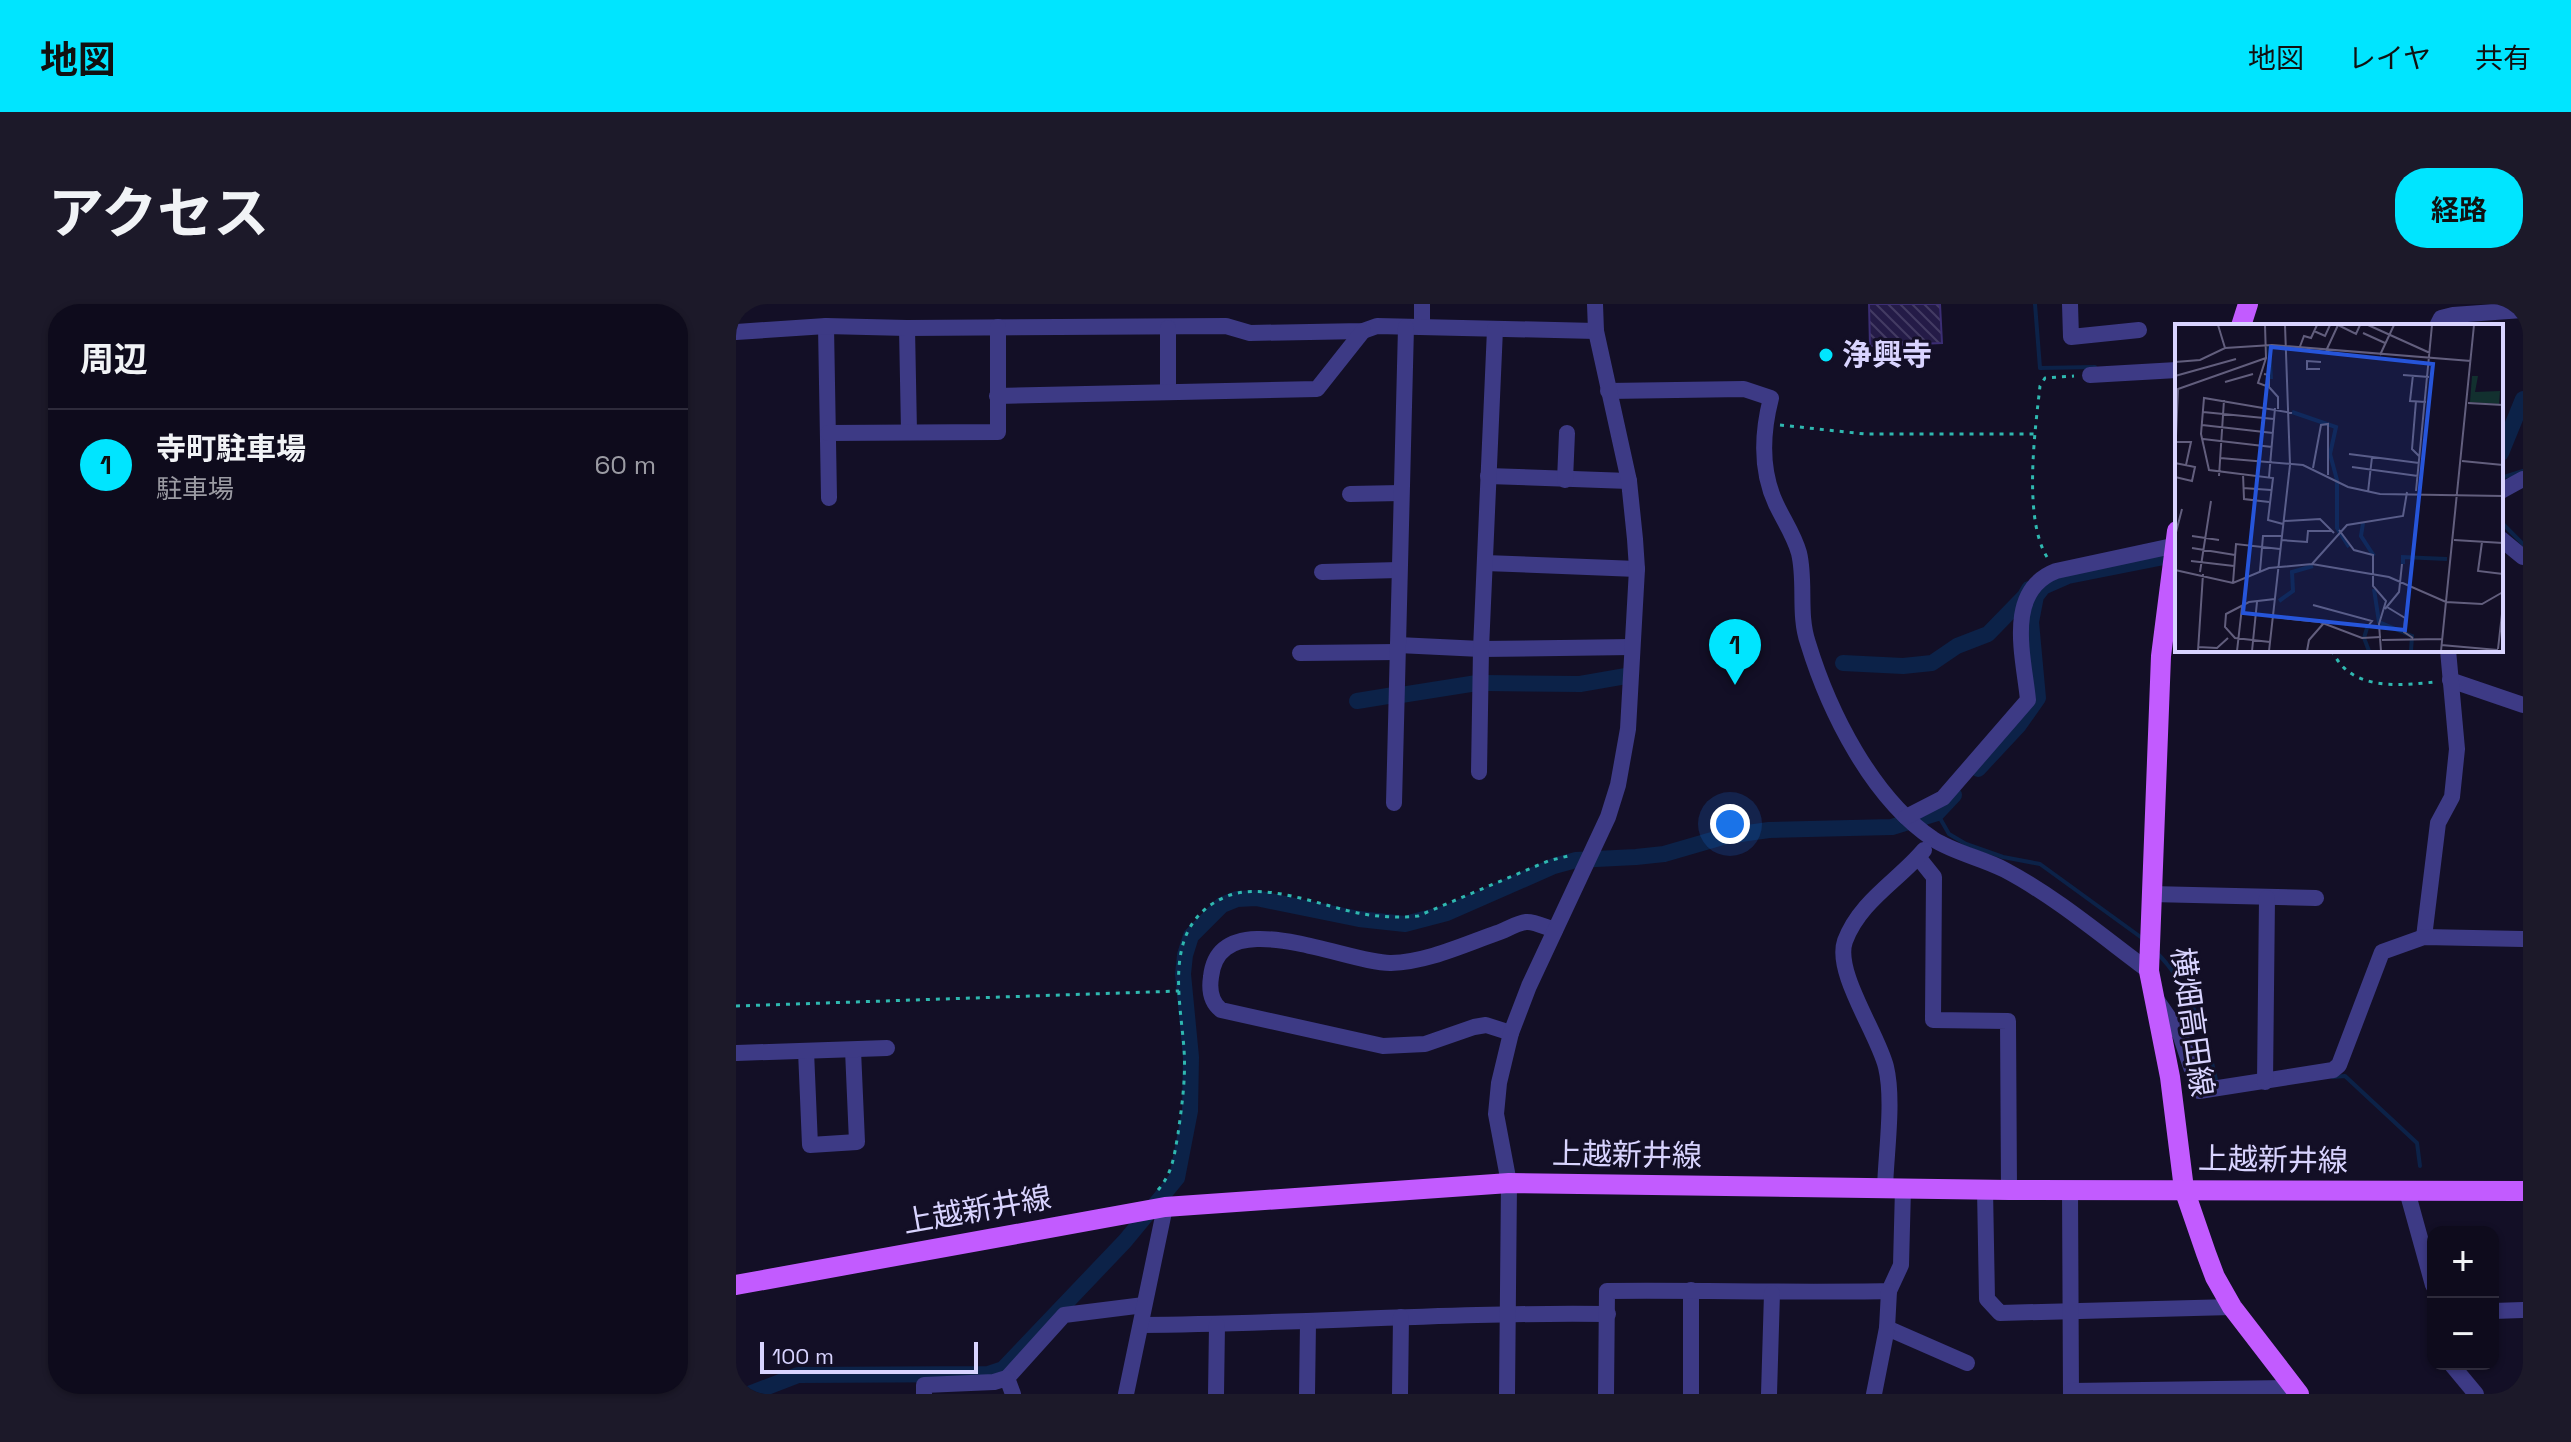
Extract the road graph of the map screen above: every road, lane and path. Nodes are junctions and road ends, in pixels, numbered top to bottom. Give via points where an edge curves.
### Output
1 (1422, 304) edge
2 (1595, 304) edge
3 (2070, 304) edge
4 (2248, 304) edge
5 (2523, 310) edge
6 (2242, 324) edge
7 (2438, 324) edge
8 (826, 326) junction
9 (998, 327) junction
10 (1414, 327) junction
11 (907, 328) junction
12 (1168, 328) junction
13 (1495, 329) junction
14 (2139, 330) dead end
15 (1363, 331) junction
16 (1596, 331) junction
17 (736, 332) edge
18 (2175, 370) edge
19 (2090, 375) joint
20 (1608, 391) junction
21 (1168, 392) junction
22 (997, 396) junction
23 (1764, 424) junction
24 (909, 432) junction
25 (828, 433) junction
26 (1567, 433) dead end
27 (2034, 434) junction
28 (1488, 476) junction
29 (2523, 479) edge
30 (1565, 480) junction
31 (1629, 481) junction
32 (2503, 482) edge
33 (2503, 490) edge
34 (1401, 493) junction
35 (1350, 494) dead end
36 (829, 498) dead end
37 (2175, 541) edge
38 (2503, 541) edge
39 (2175, 555) edge
40 (2523, 557) edge
41 (1485, 563) junction
42 (1637, 569) junction
43 (1399, 570) junction
44 (2056, 571) junction
45 (1322, 572) dead end
46 (1632, 647) junction
47 (1398, 649) junction
48 (1481, 649) junction
49 (2334, 652) edge
50 (2448, 652) edge
51 (1300, 653) dead end
52 (2450, 680) junction
53 (2523, 705) edge
54 (1479, 772) dead end
55 (1394, 803) dead end
56 (1906, 817) junction
57 (1934, 839) junction
58 (1593, 853) junction
59 (1918, 857) junction
60 (2151, 894) junction
61 (2267, 898) junction
62 (2316, 898) dead end
63 (1555, 930) junction
64 (2424, 937) junction
65 (2523, 939) edge
66 (2149, 971) junction
67 (1179, 991) junction
68 (2155, 998) junction
69 (736, 1006) edge
70 (1511, 1033) junction
71 (887, 1048) dead end
72 (853, 1050) junction
73 (806, 1051) junction
74 (736, 1053) edge
75 (2265, 1082) junction
76 (1509, 1183) junction
77 (1894, 1188) junction
78 (1985, 1189) junction
79 (2184, 1189) junction
80 (2009, 1190) junction
81 (2070, 1190) junction
82 (2407, 1191) junction
83 (2523, 1191) edge
84 (1165, 1207) junction
85 (1140, 1212) junction
86 (2427, 1263) edge
87 (736, 1285) edge
88 (1691, 1290) junction
89 (1889, 1291) junction
90 (1772, 1293) junction
91 (1144, 1305) junction
92 (2232, 1307) junction
93 (2523, 1310) edge
94 (2071, 1311) junction
95 (2499, 1311) edge
96 (1507, 1313) junction
97 (1608, 1314) junction
98 (1401, 1317) junction
99 (1308, 1323) junction
100 (1141, 1325) junction
101 (1217, 1325) junction
102 (1887, 1328) junction
103 (1967, 1363) dead end
104 (2456, 1370) edge
105 (1010, 1386) edge
106 (2297, 1391) edge
107 (2071, 1392) edge
108 (924, 1394) edge
109 (1126, 1394) edge
110 (1216, 1394) edge
111 (1307, 1394) edge
112 (1400, 1394) edge
113 (1507, 1394) edge
114 (1606, 1394) edge
115 (1691, 1394) edge
116 (1769, 1394) edge
117 (1874, 1394) edge
118 (2476, 1394) edge

1 - 10 street
2 - 16 street
3 - 14 street via 2071,337
4 - 6 main road
5 - 7 street via 2453,315
8 - 11 street
8 - 17 street
8 - 25 street
9 - 11 street
9 - 12 street
9 - 22 street
10 - 13 street
10 - 15 street
10 - 34 street
11 - 24 street
12 - 15 street
12 - 21 street
13 - 16 street
13 - 28 street
15 - 21 street via 1317,389
16 - 20 street
18 - 19 street
19 - 27 path via 2045,378
20 - 23 street via 1744,389 1771,398
20 - 31 street
21 - 22 street
22 - 24 street via 998,432
23 - 27 path via 1865,434
23 - 56 street via 1769,485 1800,558 1808,643 1852,748
24 - 25 street
25 - 36 street
26 - 30 street
27 - 44 path via 2040,545
28 - 30 street
28 - 41 street
29 - 32 street
29 - 33 street
30 - 31 street
31 - 42 street
34 - 35 street
34 - 43 street
37 - 44 street
38 - 40 street
39 - 60 main road, 横畑高田線 via 2161,656
41 - 42 street
41 - 48 street
42 - 46 street
43 - 45 street
43 - 47 street
44 - 56 street via 2032,589 2021,612 2028,700 1943,798
46 - 48 street
46 - 58 street via 1626,748
47 - 48 street
47 - 51 street
47 - 55 street
48 - 54 street
49 - 52 path via 2347,669 2370,682 2397,687
50 - 52 street
52 - 53 street
52 - 64 street via 2457,749 2452,797 2438,823
56 - 57 street
57 - 59 street
57 - 66 street via 2005,870
58 - 63 street
58 - 67 path via 1548,861 1418,916 1365,914 1263,892 1224,897 1188,930 1180,950
59 - 77 street via 1871,900 1843,948 1846,972 1886,1068
59 - 80 street via 1934,877 1933,1020 2008,1021
60 - 61 street
60 - 66 main road, 横畑高田線
61 - 62 street
61 - 75 street
63 - 70 street
63 - 70 street via 1527,922 1445,951 1387,963 1260,937 1221,953 1210,978 1213,1000 1221,1010 1383,1046 1425,1044 1486,1025
64 - 65 street
64 - 75 street via 2382,952 2339,1065
66 - 68 main road, 横畑高田線
67 - 69 path
67 - 85 path via 1184,1101 1169,1177
68 - 75 street via 2180,1034 2199,1091
68 - 79 main road, 横畑高田線
70 - 76 street via 1496,1114
71 - 72 street
72 - 73 street
72 - 73 street via 857,1142 810,1145
73 - 74 street
76 - 77 main road, 上越新井線
76 - 84 main road, 上越新井線
76 - 96 street
77 - 78 main road, 上越新井線
77 - 89 street via 1901,1265
78 - 80 main road, 上越新井線
78 - 94 street via 1987,1299 2000,1313
79 - 81 main road, 上越新井線
79 - 82 main road, 上越新井線
79 - 92 main road, 横畑高田線 via 2215,1277
80 - 81 main road, 上越新井線
81 - 94 street
82 - 83 main road, 上越新井線
82 - 86 street
84 - 85 main road, 上越新井線
84 - 91 street
85 - 87 main road, 上越新井線
88 - 90 street
88 - 97 street via 1607,1291
88 - 115 street
89 - 90 street
89 - 102 street
90 - 116 street
91 - 100 street
91 - 105 street via 1064,1315
92 - 94 street
92 - 106 main road, 横畑高田線
93 - 95 street
94 - 107 street
96 - 97 street
96 - 98 street
96 - 113 street
97 - 114 street
98 - 99 street
98 - 112 street
99 - 101 street
99 - 111 street
100 - 101 street
100 - 109 street
101 - 110 street
102 - 103 street
102 - 117 street
104 - 118 street
105 - 108 street via 924,1385
106 - 107 street

